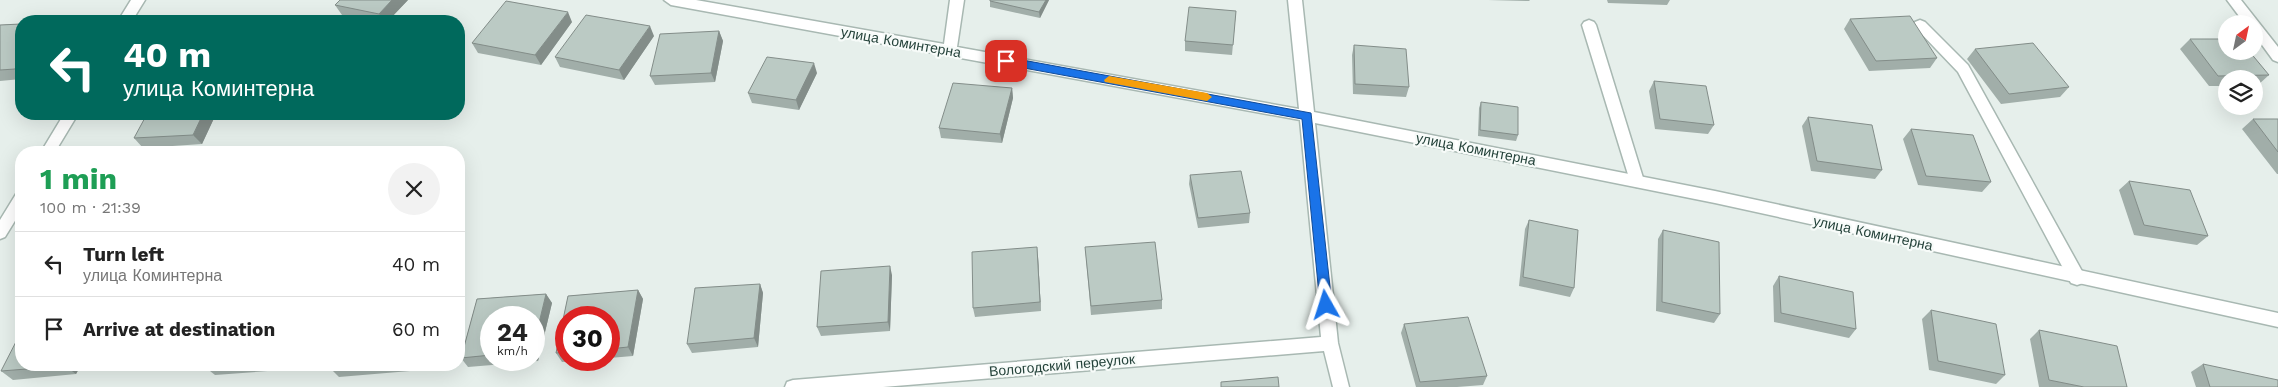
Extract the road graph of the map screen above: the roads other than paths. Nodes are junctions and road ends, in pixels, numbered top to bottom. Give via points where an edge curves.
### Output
1 (138, 0) edge
2 (671, 0) edge
3 (956, 0) edge
4 (1295, 0) edge
5 (2234, 0) edge
6 (129, 15) edge
7 (2245, 15) edge
8 (1589, 25) dead end
9 (1920, 25) dead end
10 (2263, 38) edge
11 (950, 51) junction
12 (2278, 57) edge
13 (1307, 116) junction
14 (67, 120) edge
15 (52, 146) edge
16 (1637, 181) junction
17 (15, 208) edge
18 (0, 234) edge
19 (2077, 278) junction
20 (2278, 320) edge
21 (1330, 343) junction
22 (793, 387) edge
23 (1341, 387) edge

1 - 6 street
2 - 11 street, улица Коминтерна
3 - 11 street
4 - 13 street
5 - 7 street
8 - 16 street
9 - 19 street via 1963,69
10 - 12 street
11 - 13 street, улица Коминтерна
13 - 16 street, улица Коминтерна
13 - 21 street
14 - 15 street
16 - 19 street, улица Коминтерна
17 - 18 street
19 - 20 street, улица Коминтерна
21 - 22 street, Вологодский переулок
21 - 23 street

